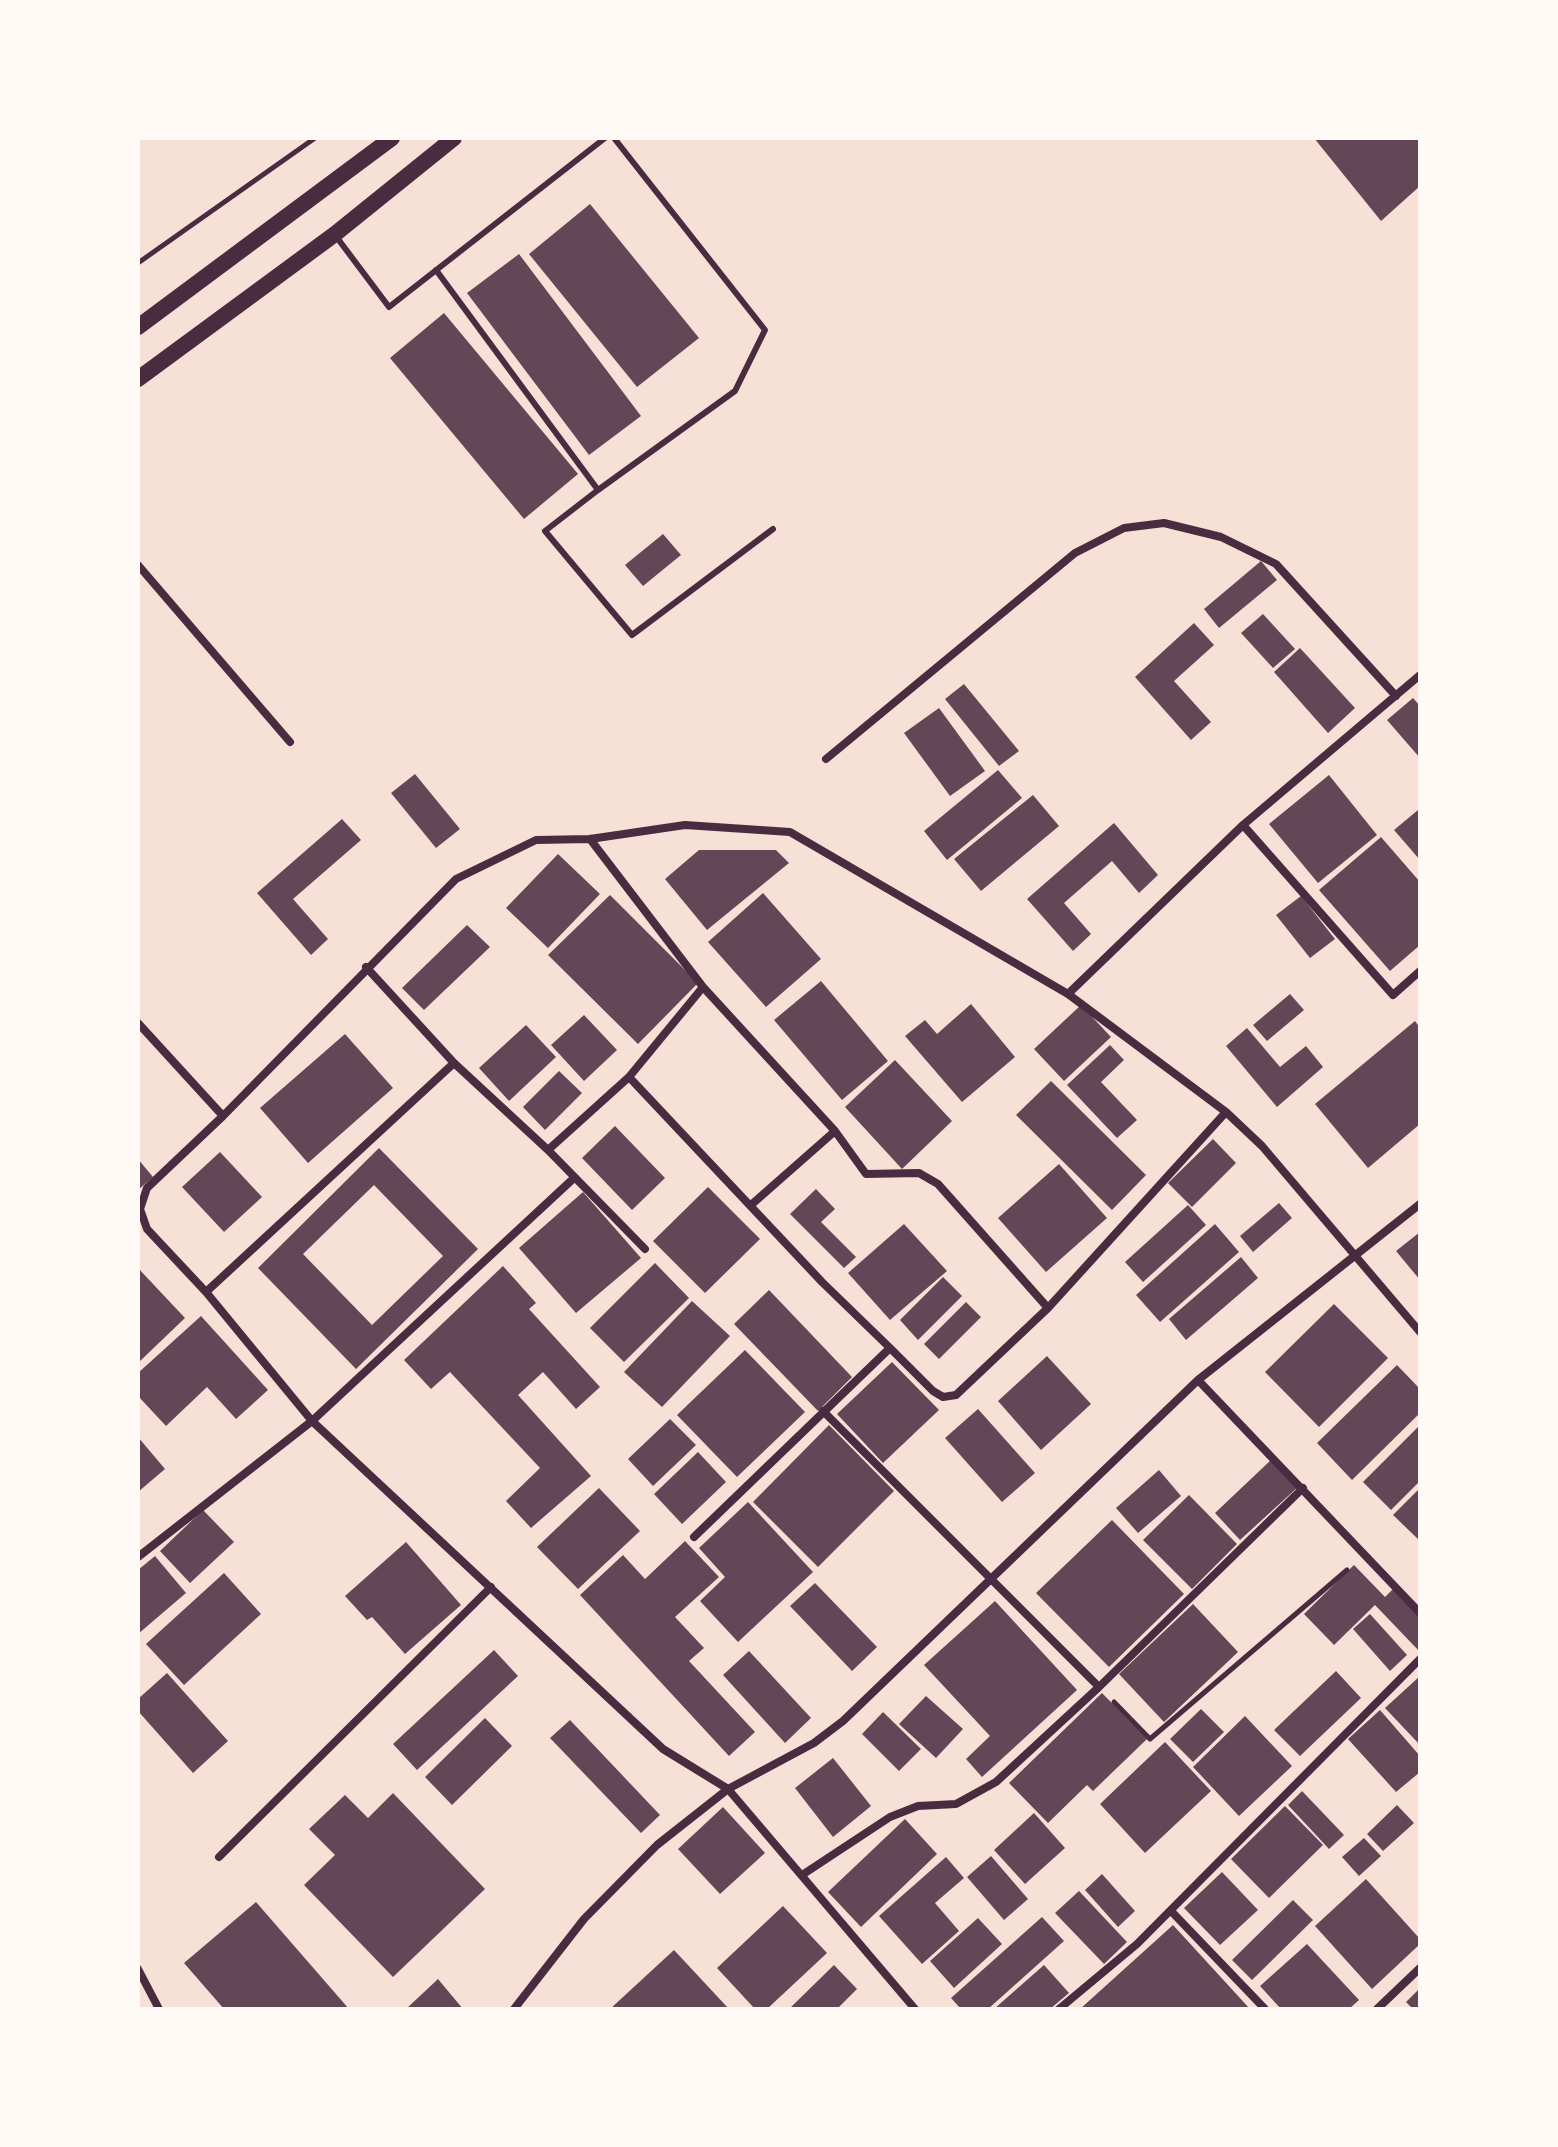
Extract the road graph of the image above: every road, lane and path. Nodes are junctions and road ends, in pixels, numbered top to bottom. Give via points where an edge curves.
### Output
1 (315, 138) edge
2 (392, 138) edge
3 (454, 138) edge
4 (605, 138) edge
5 (614, 138) edge
6 (335, 234) junction
7 (138, 263) edge
8 (436, 270) junction
9 (138, 327) edge
10 (138, 379) edge
11 (598, 490) junction
12 (773, 529) dead end
13 (138, 565) edge
14 (1420, 675) edge
15 (1396, 696) junction
16 (290, 742) dead end
17 (826, 759) dead end
18 (1243, 825) junction
19 (590, 839) junction
20 (366, 967) junction
21 (1420, 971) edge
22 (703, 987) junction
23 (1068, 994) junction
24 (138, 1023) edge
25 (454, 1063) junction
26 (629, 1077) junction
27 (1226, 1112) junction
28 (223, 1116) junction
29 (835, 1131) junction
30 (548, 1150) junction
31 (574, 1178) junction
32 (1420, 1204) edge
33 (751, 1205) junction
34 (645, 1249) dead end
35 (1356, 1253) junction
36 (206, 1292) junction
37 (1048, 1308) junction
38 (1420, 1332) edge
39 (890, 1348) junction
40 (1198, 1380) junction
41 (823, 1411) junction
42 (312, 1421) junction
43 (1303, 1488) junction
44 (694, 1537) dead end
45 (1364, 1555) junction
46 (138, 1557) edge
47 (990, 1579) junction
48 (491, 1587) junction
49 (1420, 1613) edge
50 (1420, 1659) edge
51 (1099, 1687) junction
52 (728, 1789) junction
53 (219, 1857) dead end
54 (802, 1875) junction
55 (1171, 1911) junction
56 (1420, 1968) edge
57 (138, 1969) edge
58 (159, 2009) edge
59 (514, 2009) edge
60 (915, 2009) edge
61 (1059, 2009) edge
62 (1265, 2009) edge
63 (1377, 2009) edge

1 - 7 path
2 - 9 main road
3 - 6 main road
4 - 8 lane
5 - 11 lane via 765,330 735,391
6 - 8 lane via 389,307
6 - 10 main road
8 - 11 lane
11 - 12 lane via 545,531 632,635
13 - 16 street
14 - 15 street
15 - 17 street via 1276,564 1221,537 1164,523 1124,528 1075,553
15 - 18 street
18 - 21 street via 1393,995
18 - 23 street
19 - 20 street via 536,840 456,879
19 - 22 street
19 - 23 street via 685,825 790,832
20 - 25 street
20 - 28 street
22 - 26 street
22 - 29 street
23 - 27 street
24 - 28 street
25 - 30 street
25 - 36 street
26 - 30 street
26 - 33 street
27 - 35 street
27 - 37 street
28 - 36 street via 147,1188 140,1209 147,1229
29 - 33 street
29 - 37 street via 866,1174 919,1173 938,1184
30 - 31 street
31 - 34 street
31 - 42 street
32 - 35 street
33 - 39 street
35 - 38 street
35 - 40 street
36 - 42 street
37 - 39 street via 956,1395 943,1397 933,1391
39 - 41 street
40 - 43 street
40 - 47 street
41 - 44 street
41 - 47 street
42 - 46 street
42 - 48 street
43 - 45 street
43 - 51 street
45 - 49 street
45 - 51 path via 1150,1739
47 - 51 street
47 - 52 street via 843,1721 814,1743
48 - 52 street via 663,1749
48 - 53 street
50 - 55 street
51 - 54 street via 996,1782 956,1804 918,1806 890,1817
52 - 54 street
52 - 59 street via 625,1874
54 - 60 street
55 - 61 street
55 - 62 street
56 - 63 street
57 - 58 street

